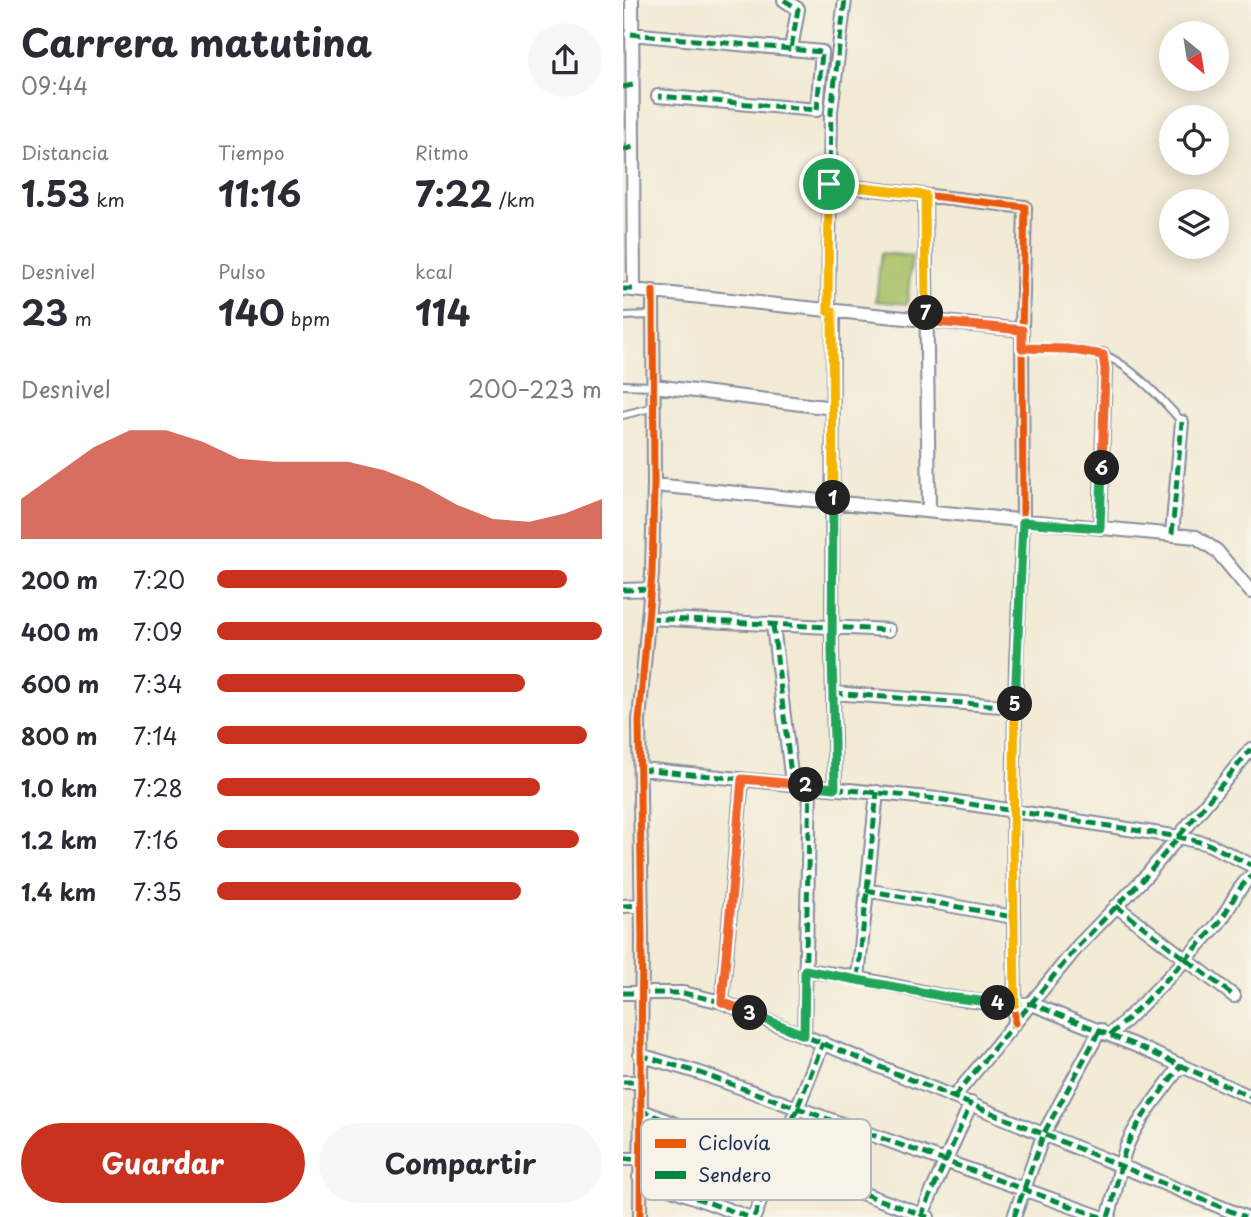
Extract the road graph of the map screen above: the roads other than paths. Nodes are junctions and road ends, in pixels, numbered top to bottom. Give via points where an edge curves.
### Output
1 (632, 0) edge
2 (784, 0) edge
3 (845, 0) edge
4 (626, 13) edge
5 (631, 34) junction
6 (791, 49) junction
7 (628, 86) edge
8 (658, 96) dead end
9 (628, 149) edge
10 (829, 184) junction
11 (925, 195) junction
12 (628, 289) edge
13 (653, 291) junction
14 (830, 311) junction
15 (653, 315) junction
16 (623, 316) edge
17 (926, 321) junction
18 (1022, 330) junction
19 (1022, 348) junction
20 (1103, 355) junction
21 (623, 386) edge
22 (654, 386) junction
23 (654, 407) junction
24 (833, 408) junction
25 (623, 415) edge
26 (1182, 422) joint
27 (654, 485) junction
28 (833, 502) junction
29 (929, 511) junction
30 (1023, 522) junction
31 (1100, 528) junction
32 (1172, 534) junction
33 (651, 589) junction
34 (623, 590) edge
35 (1251, 592) edge
36 (648, 618) junction
37 (773, 625) junction
38 (832, 628) junction
39 (889, 630) dead end
40 (833, 693) junction
41 (1015, 707) junction
42 (1251, 749) edge
43 (641, 769) junction
44 (742, 779) junction
45 (792, 783) junction
46 (810, 785) junction
47 (835, 788) junction
48 (877, 792) junction
49 (1013, 811) junction
50 (1179, 836) junction
51 (1251, 865) edge
52 (1251, 876) edge
53 (866, 890) junction
54 (642, 905) junction
55 (623, 906) edge
56 (1117, 906) junction
57 (1013, 917) junction
58 (1185, 958) junction
59 (805, 970) junction
60 (858, 978) junction
61 (641, 992) junction
62 (623, 993) edge
63 (1234, 996) dead end
64 (722, 1002) junction
65 (1015, 1004) junction
66 (1032, 1004) junction
67 (1015, 1023) junction
68 (1105, 1032) junction
69 (804, 1035) junction
70 (823, 1043) junction
71 (640, 1055) junction
72 (1181, 1065) junction
73 (623, 1082) edge
74 (640, 1082) junction
75 (954, 1097) junction
76 (1251, 1097) edge
77 (971, 1103) junction
78 (797, 1109) junction
79 (640, 1110) junction
80 (664, 1119) edge
81 (793, 1119) edge
82 (826, 1119) edge
83 (1044, 1133) junction
84 (871, 1134) edge
85 (623, 1159) edge
86 (639, 1159) junction
87 (945, 1160) junction
88 (1122, 1166) junction
89 (639, 1177) joint
90 (1023, 1188) junction
91 (871, 1197) edge
92 (702, 1200) edge
93 (761, 1200) edge
94 (924, 1216) edge
95 (640, 1217) edge
96 (748, 1217) edge
97 (754, 1217) edge
98 (1014, 1217) edge
99 (1101, 1217) edge
100 (1108, 1217) edge
101 (1245, 1217) edge

1 - 4 street
2 - 6 street via 798,9
3 - 10 street via 831,111
4 - 5 street
5 - 6 street
5 - 7 street
6 - 8 street via 822,52 817,110
7 - 9 street
9 - 12 street
10 - 11 street
10 - 14 street
11 - 17 street
11 - 18 street via 1025,207
12 - 13 street
13 - 14 street
13 - 15 street
14 - 17 street
14 - 24 street
15 - 16 lane
15 - 22 street
17 - 18 street
17 - 29 street
18 - 19 street
19 - 20 lane
19 - 30 street
20 - 26 lane via 1139,379
20 - 31 street
21 - 22 lane
22 - 23 street
22 - 24 street
23 - 25 lane
23 - 27 street
24 - 28 street
26 - 32 street
27 - 28 street
27 - 33 street
28 - 29 street
28 - 38 street
29 - 30 street
30 - 31 street
30 - 41 street
31 - 32 street
32 - 35 street via 1196,537 1217,551
33 - 34 street
33 - 36 street
36 - 37 street
36 - 43 street via 639,721
37 - 38 street
37 - 45 street
38 - 39 street
38 - 40 street
40 - 41 street
40 - 47 street
41 - 49 street
42 - 50 street
43 - 44 street
43 - 54 street
44 - 45 street
44 - 64 street
45 - 46 street
46 - 47 street
46 - 59 street
47 - 48 street
48 - 49 street
48 - 53 street
49 - 50 street
49 - 57 street
50 - 51 street
50 - 56 street
52 - 58 street via 1219,922
53 - 57 street
53 - 60 street
54 - 55 street
54 - 61 street
56 - 58 street
56 - 66 street
57 - 65 street
58 - 63 street
58 - 68 street via 1161,986
59 - 60 street
59 - 69 street
60 - 65 street via 947,997
61 - 62 street
61 - 64 street via 683,993
61 - 71 street
64 - 69 street
65 - 66 street
65 - 67 street
66 - 67 street
66 - 68 street
67 - 75 street
68 - 72 street
68 - 83 street
69 - 70 street
70 - 75 street
70 - 78 street
71 - 74 street
71 - 78 street
72 - 76 street
72 - 88 street via 1132,1136
73 - 74 street
74 - 79 street
75 - 77 street
77 - 83 street
77 - 87 street
78 - 81 street
78 - 82 street
79 - 80 street
79 - 86 street
83 - 88 street
83 - 90 street
84 - 87 street
85 - 86 street
86 - 89 street
87 - 90 street
87 - 94 street
88 - 100 street
88 - 101 street
89 - 95 street
90 - 98 street
90 - 99 street
91 - 94 street
92 - 96 street
93 - 97 street

